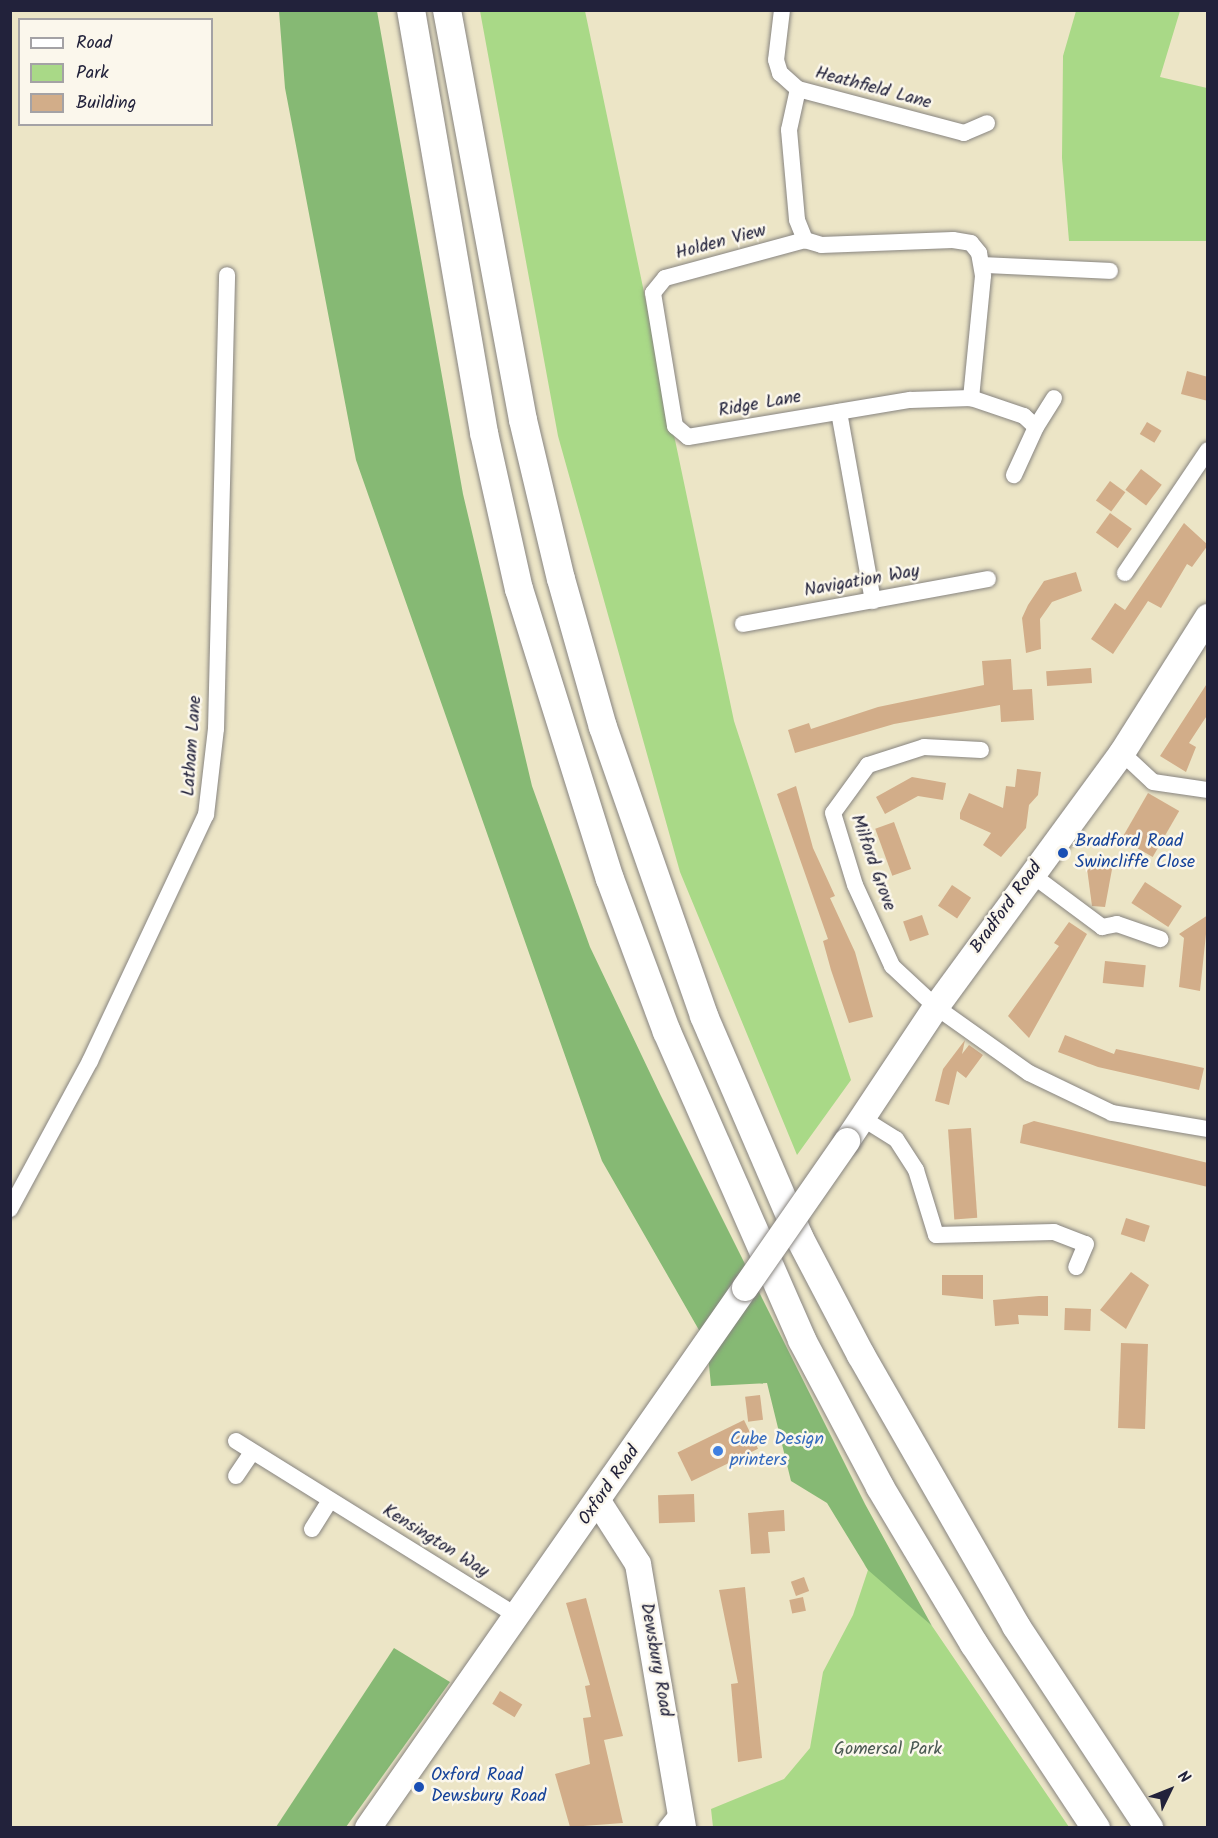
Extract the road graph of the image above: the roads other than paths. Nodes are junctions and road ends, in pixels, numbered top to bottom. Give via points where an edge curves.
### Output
1 (411, 10) edge
2 (447, 10) edge
3 (782, 10) edge
4 (798, 88) junction
5 (987, 123) dead end
6 (806, 240) junction
7 (984, 265) junction
8 (1110, 271) dead end
9 (227, 275) dead end
10 (971, 398) junction
11 (1054, 398) dead end
12 (839, 412) junction
13 (1036, 427) junction
14 (688, 437) joint
15 (1208, 450) edge
16 (1014, 475) dead end
17 (1125, 573) dead end
18 (988, 579) dead end
19 (873, 601) junction
20 (1208, 617) edge
21 (743, 624) dead end
22 (981, 750) dead end
23 (1122, 753) junction
24 (1208, 790) edge
25 (1030, 874) junction
26 (1160, 939) dead end
27 (936, 1007) junction
28 (862, 1118) junction
29 (1208, 1129) edge
30 (847, 1141) joint
31 (10, 1209) edge
32 (1076, 1267) dead end
33 (236, 1441) dead end
34 (252, 1452) junction
35 (236, 1476) dead end
36 (330, 1500) junction
37 (599, 1503) junction
38 (312, 1529) dead end
39 (519, 1617) junction
40 (676, 1822) edge
41 (368, 1827) edge
42 (1096, 1827) edge
43 (1149, 1827) edge

1 - 42 highway via 484,434 519,589 610,879 667,1032 802,1340 880,1487 980,1653
2 - 43 highway via 523,420 561,579 603,727 704,1016 799,1237 861,1355 1016,1626
3 - 4 street, Heathfield Lane via 776,60 780,73
4 - 5 street, Heathfield Lane via 964,133
4 - 6 street via 789,130 797,220
6 - 7 street via 821,245 953,240 971,243
6 - 14 street, Holden View via 665,278 653,292 675,426
7 - 8 street
7 - 10 street
9 - 31 street, Latham Lane via 216,729 206,815 90,1061
10 - 12 street, Ridge Lane
10 - 13 street via 1024,416
11 - 13 street
12 - 14 street, Ridge Lane
12 - 19 street
13 - 16 street
15 - 17 street
18 - 19 street, Navigation Way
19 - 21 street, Navigation Way
20 - 23 main road, Bradford Road
22 - 27 street, Milford Grove via 924,747 868,765 833,813 855,885 892,966
23 - 24 street via 1153,782
23 - 25 main road, Bradford Road
25 - 26 street via 1102,927 1117,924
25 - 27 main road, Bradford Road
27 - 28 main road, Bradford Road
27 - 29 street via 1029,1073 1112,1113
28 - 30 main road, Bradford Road
28 - 32 street via 901,1147 916,1170 936,1235 1054,1232 1086,1244
30 - 37 main road, Oxford Road, bridge
33 - 34 street, Kensington Way
34 - 35 street
34 - 36 street, Kensington Way
36 - 38 street
36 - 39 street, Kensington Way
37 - 39 main road, Oxford Road
37 - 40 main road, Dewsbury Road via 638,1564
39 - 41 main road, Oxford Road

